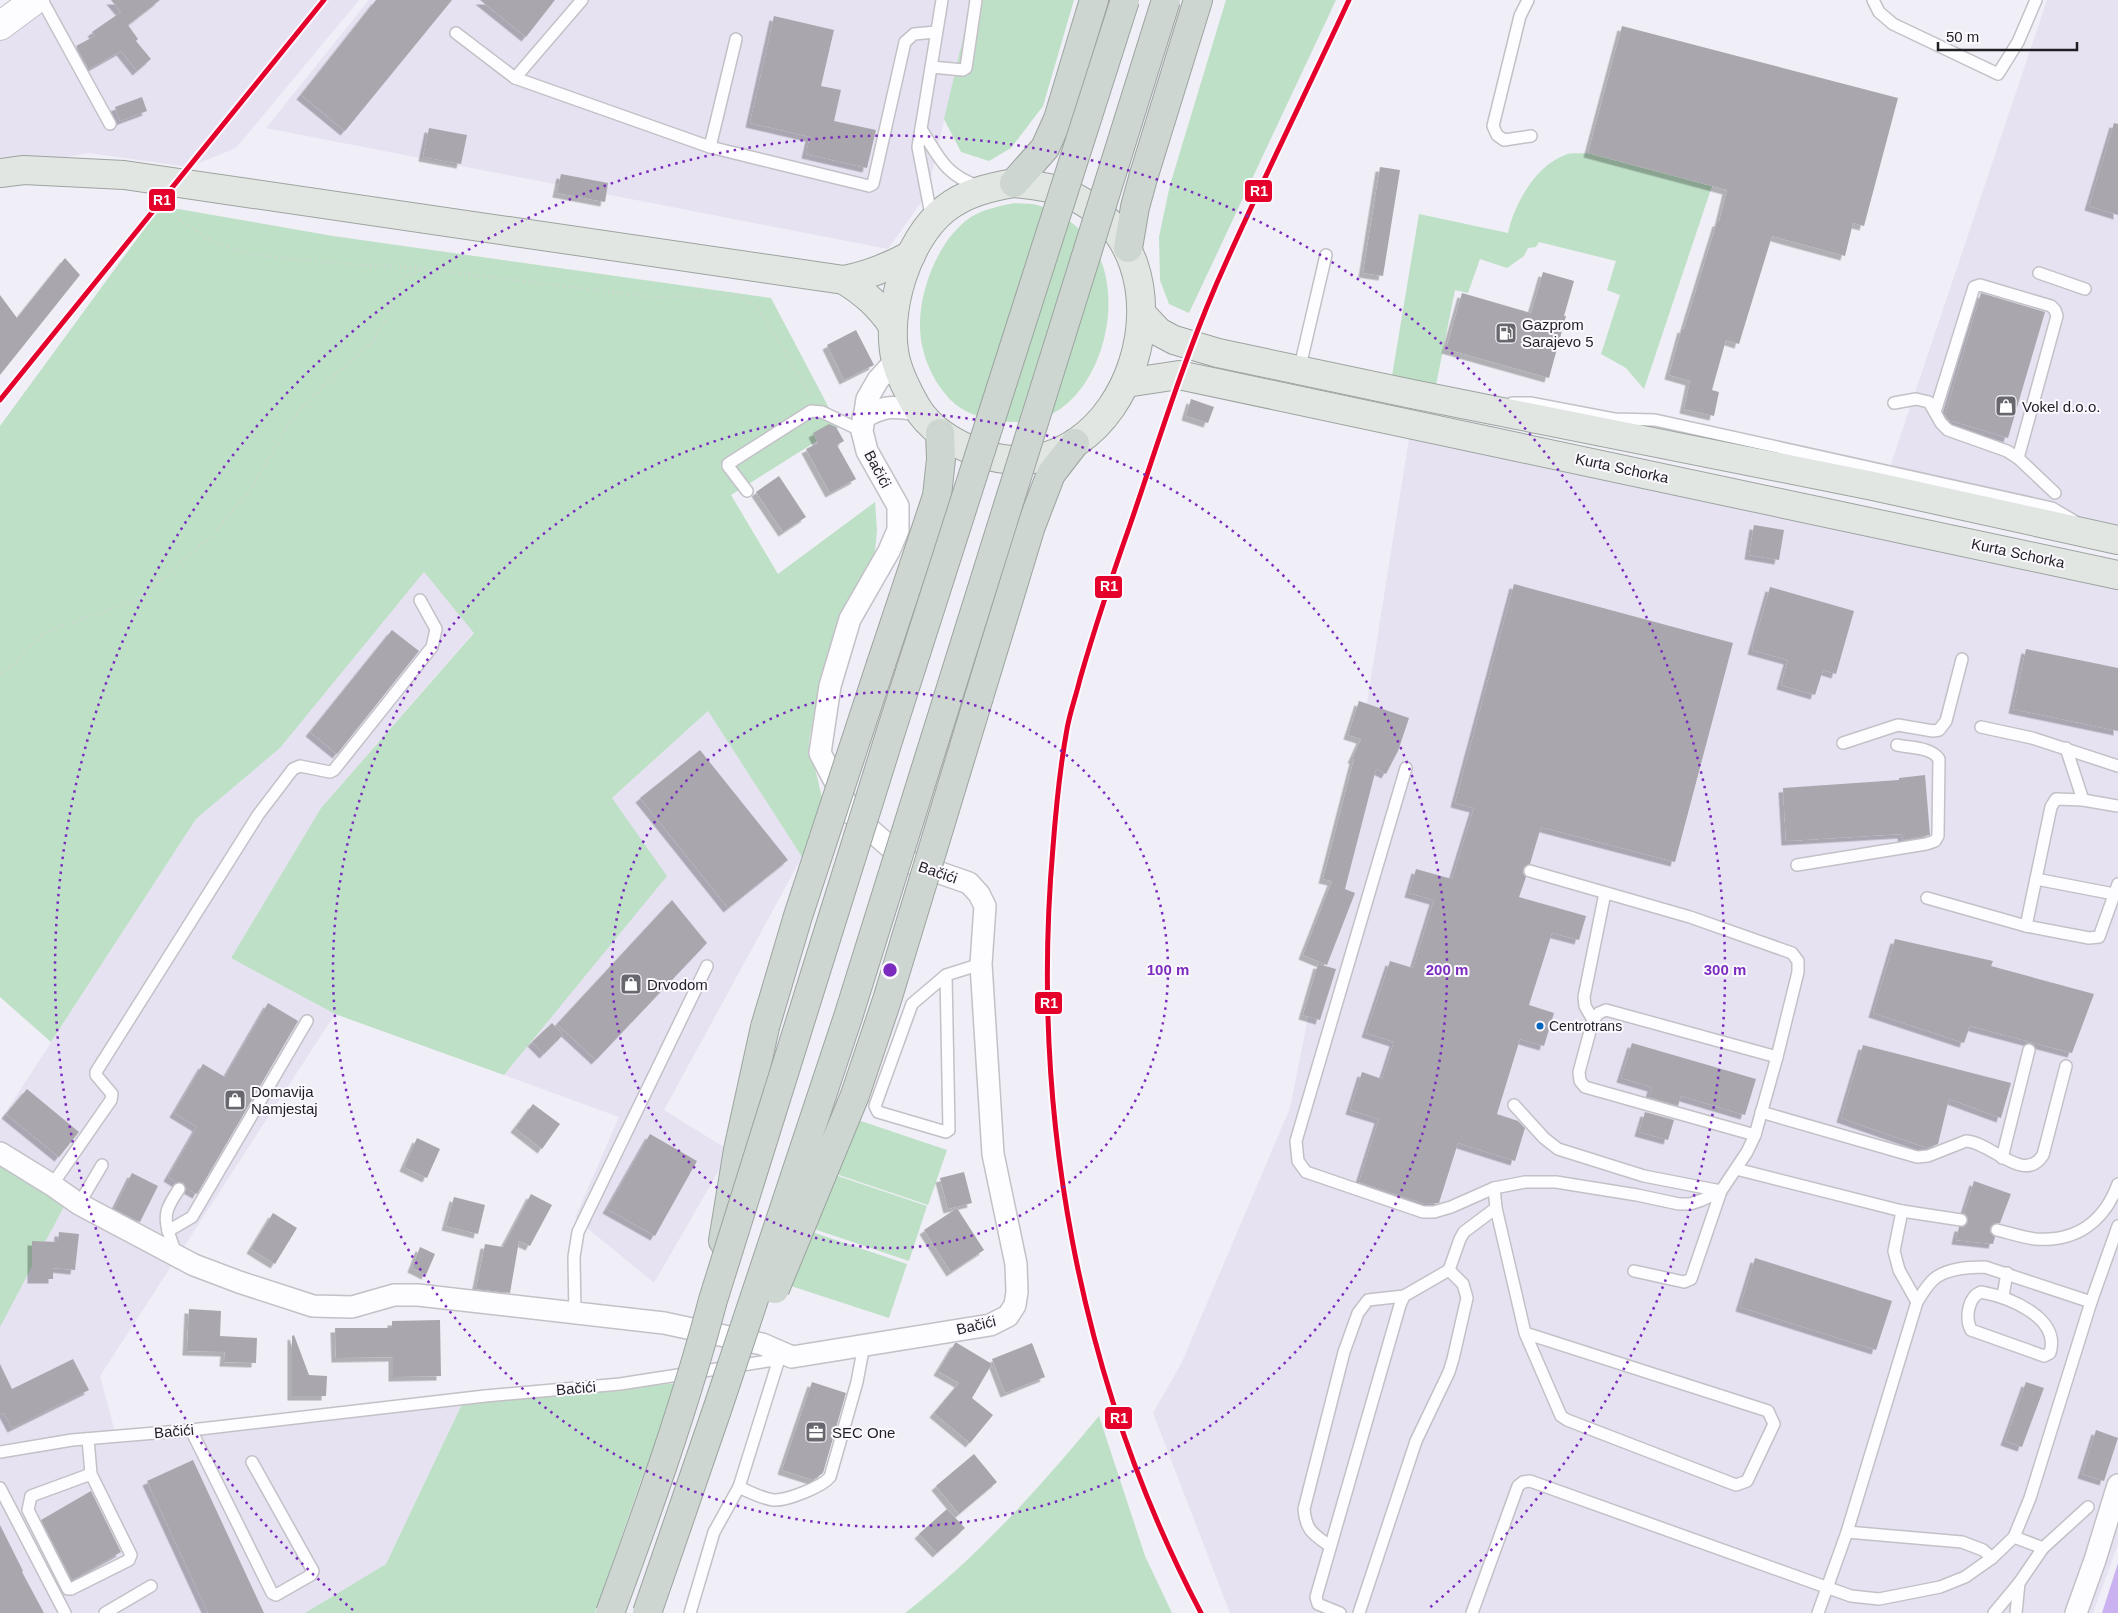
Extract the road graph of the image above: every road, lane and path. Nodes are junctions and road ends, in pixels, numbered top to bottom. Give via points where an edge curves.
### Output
1 (35, 0) edge
2 (42, 0) edge
3 (582, 0) edge
4 (942, 0) edge
5 (976, 0) edge
6 (1094, 0) edge
7 (1125, 0) edge
8 (1166, 0) edge
9 (1198, 0) edge
10 (1528, 0) edge
11 (1873, 0) edge
12 (2036, 0) edge
13 (0, 26) edge
14 (936, 32) junction
15 (456, 33) dead end
16 (736, 39) dead end
17 (932, 67) junction
18 (515, 78) junction
19 (110, 124) dead end
20 (922, 129) junction
21 (1531, 136) dead end
22 (710, 147) junction
23 (0, 173) edge
24 (1014, 183) junction
25 (986, 188) junction
26 (166, 203) dead end
27 (932, 221) junction
28 (1128, 248) junction
29 (910, 255) junction
30 (1326, 255) dead end
31 (424, 269) junction
32 (2039, 273) dead end
33 (844, 280) junction
34 (2085, 288) dead end
35 (1142, 314) junction
36 (893, 326) junction
37 (896, 360) junction
38 (1299, 371) junction
39 (1126, 383) junction
40 (1894, 403) dead end
41 (918, 410) junction
42 (822, 412) junction
43 (1935, 412) junction
44 (862, 424) junction
45 (940, 433) junction
46 (1075, 443) junction
47 (2018, 458) junction
48 (747, 491) dead end
49 (2055, 493) dead end
50 (2107, 537) edge
51 (2118, 575) edge
52 (420, 600) dead end
53 (1962, 660) dead end
54 (0, 673) edge
55 (1981, 727) dead end
56 (1844, 743) dead end
57 (1897, 745) dead end
58 (2066, 748) junction
59 (2118, 766) edge
60 (1406, 768) dead end
61 (2083, 800) junction
62 (2118, 806) edge
63 (1797, 866) dead end
64 (1530, 871) dead end
65 (2036, 879) junction
66 (2116, 889) edge
67 (1605, 893) junction
68 (1927, 898) dead end
69 (2026, 926) junction
70 (981, 964) junction
71 (706, 966) dead end
72 (946, 975) junction
73 (1593, 1020) junction
74 (307, 1021) dead end
75 (2029, 1050) dead end
76 (1777, 1057) junction
77 (2066, 1066) dead end
78 (1514, 1105) dead end
79 (1761, 1112) junction
80 (1754, 1135) junction
81 (0, 1153) edge
82 (2002, 1158) junction
83 (102, 1165) dead end
84 (1736, 1169) junction
85 (52, 1184) junction
86 (2118, 1186) edge
87 (179, 1188) dead end
88 (1494, 1188) junction
89 (1721, 1191) junction
90 (79, 1204) junction
91 (1496, 1208) junction
92 (1902, 1211) junction
93 (1961, 1220) dead end
94 (2118, 1226) edge
95 (1997, 1230) dead end
96 (168, 1231) junction
97 (176, 1254) junction
98 (1449, 1270) junction
99 (1634, 1270) dead end
100 (2007, 1273) junction
101 (1404, 1296) junction
102 (2003, 1296) junction
103 (713, 1300) junction
104 (1916, 1302) junction
105 (2091, 1302) junction
106 (575, 1314) junction
107 (1525, 1333) junction
108 (864, 1345) junction
109 (785, 1358) junction
110 (191, 1430) junction
111 (88, 1438) junction
112 (0, 1452) edge
113 (252, 1462) dead end
114 (91, 1474) junction
115 (2118, 1486) edge
116 (740, 1487) junction
117 (0, 1488) edge
118 (2088, 1507) dead end
119 (1847, 1532) junction
120 (2014, 1537) junction
121 (1330, 1546) junction
122 (2043, 1548) junction
123 (1992, 1558) junction
124 (2019, 1583) junction
125 (151, 1586) dead end
126 (1827, 1588) junction
127 (65, 1613) edge
128 (104, 1613) edge
129 (610, 1613) edge
130 (646, 1613) edge
131 (661, 1613) edge
132 (690, 1613) edge
133 (1340, 1613) edge
134 (1359, 1613) edge
135 (1472, 1613) edge
136 (1818, 1613) edge
137 (1994, 1613) edge
138 (2016, 1613) edge
139 (2076, 1613) edge

1 - 13 main road
2 - 19 lane
3 - 18 lane
4 - 14 lane
5 - 17 lane via 966,68
6 - 24 highway via 1058,119 1045,148
7 - 103 highway, bridge
8 - 130 highway, bridge via 848,1017
9 - 28 highway via 1143,178
10 - 21 lane via 1520,16 1493,126 1504,140
11 - 12 lane via 1879,12 1893,24 1998,74 2018,42
14 - 17 lane
14 - 22 lane via 914,34 905,42 873,184 869,186
15 - 18 lane
16 - 22 lane
17 - 20 lane
18 - 22 lane
20 - 25 lane via 947,170 964,181
20 - 27 lane via 918,147
23 - 33 main road via 24,170 124,175
24 - 25 main road
24 - 28 main road via 1064,192 1089,206 1110,223
25 - 27 main road via 947,208
26 - 31 path via 180,220 212,242 248,254
27 - 29 main road
28 - 35 main road via 1140,290
29 - 33 main road via 890,267
29 - 36 main road via 900,285
30 - 38 lane
31 - 42 path via 652,298 738,295 756,305
31 - 54 path via 406,275 392,300 388,318 372,342 319,390 291,421 250,490 209,538 137,600 45,632
32 - 34 lane
33 - 36 main road via 880,307
35 - 38 main road, Kurta Schorka via 1159,332 1174,340
35 - 39 main road via 1136,351
36 - 37 main road
37 - 41 main road
37 - 44 street via 878,380 867,399
38 - 50 main road, Kurta Schorka via 1873,486
39 - 46 main road via 1096,427
39 - 51 main road, Kurta Schorka via 1179,375
40 - 43 lane via 1923,400 1929,402
41 - 44 street via 879,408
41 - 45 main road
42 - 44 lane
42 - 48 lane via 811,411 728,464
43 - 47 lane via 1948,430 1998,447
43 - 47 lane via 1974,287 1980,285 2051,306 2056,316
44 - 70 street, Bačići via 867,451 898,506 898,530 850,619 830,686 820,753 852,814 906,861 969,883 979,894 985,906
45 - 46 main road via 963,448 991,457 1019,460 1048,455
45 - 103 highway, bridge via 937,496 765,1026 738,1150
46 - 131 highway, bridge via 1051,474 1031,526 858,1086 764,1316
47 - 49 lane
52 - 85 lane via 436,630 432,648 334,770 300,766 293,769 258,815 96,1072 112,1094 111,1100
53 - 56 lane via 1946,721 1939,730 1898,725
55 - 58 lane
57 - 63 lane via 1929,751 1939,759 1938,836 1935,841
58 - 59 lane
58 - 61 lane
60 - 88 lane via 1296,1141 1298,1161 1306,1172 1423,1212 1450,1208
61 - 62 lane
61 - 65 lane via 2056,799 2051,807
64 - 67 lane
65 - 66 lane
65 - 69 lane
66 - 69 lane via 2098,937
67 - 73 lane via 1584,997
67 - 76 lane via 1690,917 1792,953 1798,961 1798,972
68 - 69 lane
70 - 72 lane
70 - 108 street, Bačići via 993,1154 1016,1264 1015,1305 1008,1316 990,1325
71 - 106 lane via 578,1232 574,1257
72 - 72 lane via 912,1004 875,1106 878,1112 946,1132 949,1130
73 - 76 lane via 1606,1010
73 - 80 lane via 1579,1072 1585,1087
74 - 96 lane via 192,1217
75 - 82 lane
76 - 79 lane
77 - 82 lane via 2043,1156 2038,1162 2024,1166
78 - 89 lane via 1544,1138 1558,1148 1644,1176
79 - 80 lane
79 - 82 lane via 1917,1157 1966,1141 1986,1146
80 - 84 lane
81 - 85 street
83 - 90 lane
84 - 89 lane
84 - 92 lane
85 - 90 street
86 - 95 lane via 2101,1215 2086,1229 2061,1238 2034,1238
87 - 96 lane via 168,1206 165,1218
88 - 89 lane via 1525,1182 1556,1182 1679,1204 1690,1204
88 - 91 lane
89 - 99 lane via 1691,1279 1684,1282
90 - 97 street
91 - 98 lane via 1464,1232
91 - 107 lane
92 - 93 lane
92 - 104 lane via 1894,1251 1899,1270
94 - 105 lane
96 - 97 lane
97 - 106 street via 194,1265 313,1306 352,1307 394,1296 418,1295
98 - 101 lane
98 - 134 lane via 1463,1284 1467,1298 1453,1359 1416,1441
100 - 102 lane
100 - 104 lane via 1985,1267 1949,1271 1935,1278
100 - 105 lane
101 - 121 lane
101 - 121 lane via 1368,1300 1358,1313 1344,1352 1304,1509 1306,1524 1314,1535
102 - 102 lane via 1975,1294 1971,1300 1968,1324 1971,1330 2044,1356 2050,1353 2051,1333 2043,1322 2022,1305
103 - 129 highway, bridge via 662,1468
104 - 119 lane
105 - 120 lane via 2030,1498
106 - 109 street via 664,1323 762,1344
107 - 107 lane via 1558,1411 1567,1420 1736,1485 1747,1481 1774,1424 1768,1411
108 - 109 street, Bačići
108 - 116 lane via 830,1477 825,1482 781,1499 772,1500
109 - 110 lane, Bačići via 620,1384
109 - 116 lane
110 - 111 lane, Bačići
110 - 113 lane via 272,1593 276,1595 313,1572
111 - 112 lane, Bačići
111 - 114 lane
114 - 114 lane via 131,1555 129,1560 68,1589 28,1510 29,1503 31,1496
115 - 139 street
116 - 132 lane via 714,1532
117 - 127 lane
118 - 122 lane
119 - 123 lane via 1962,1542 1983,1550
119 - 126 lane
120 - 122 lane
120 - 123 lane
121 - 133 lane via 1316,1597 1318,1604
122 - 124 lane
123 - 126 lane via 1965,1577 1940,1587 1878,1599 1851,1596
124 - 137 lane
124 - 138 lane
125 - 128 lane
126 - 135 lane via 1530,1480 1518,1486
126 - 136 lane

